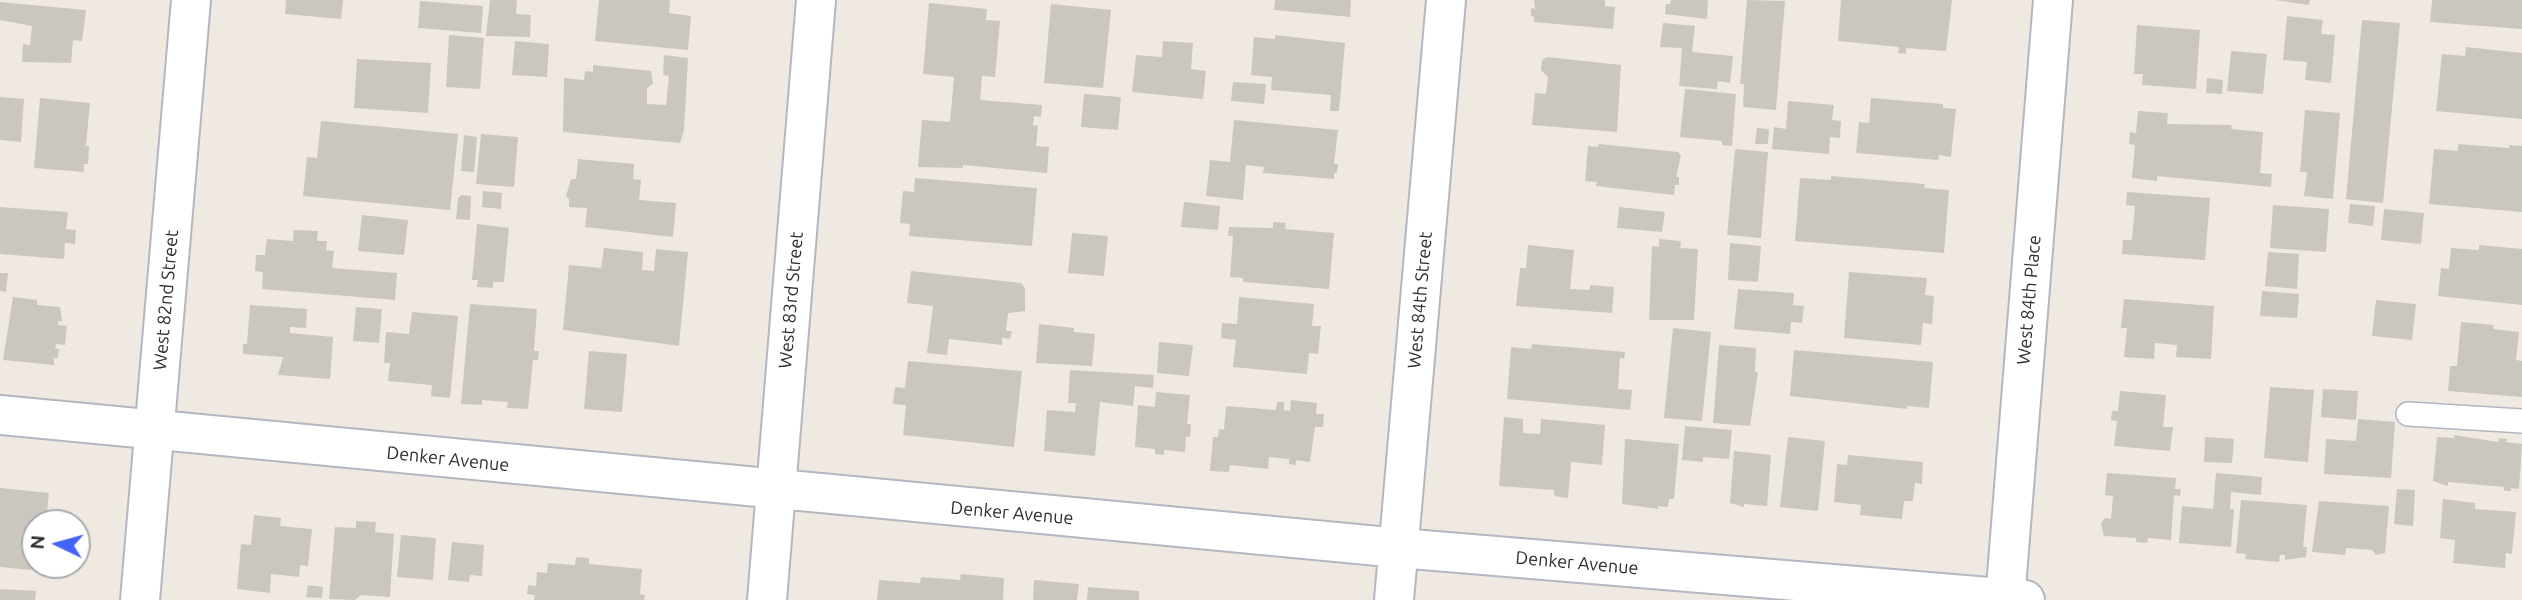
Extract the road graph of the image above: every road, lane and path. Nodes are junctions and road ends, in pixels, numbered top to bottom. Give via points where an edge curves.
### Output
1 (191, 0) edge
2 (816, 0) edge
3 (1446, 0) edge
4 (2053, 0) edge
5 (2408, 414) dead end
6 (0, 415) edge
7 (2522, 421) edge
8 (155, 430) junction
9 (775, 491) junction
10 (1398, 548) junction
11 (2012, 599) edge
12 (140, 600) edge
13 (766, 600) edge
14 (1394, 600) edge

1 - 8 street, West 82nd Street
2 - 9 street, West 83rd Street
3 - 10 street, West 84th Street
4 - 11 street, West 84th Place
5 - 7 lane
6 - 8 street, Denker Avenue
8 - 9 street, Denker Avenue
8 - 12 street, West 82nd Street
9 - 10 street, Denker Avenue
9 - 13 street, West 83rd Street
10 - 11 street, Denker Avenue
10 - 14 street, West 84th Street

